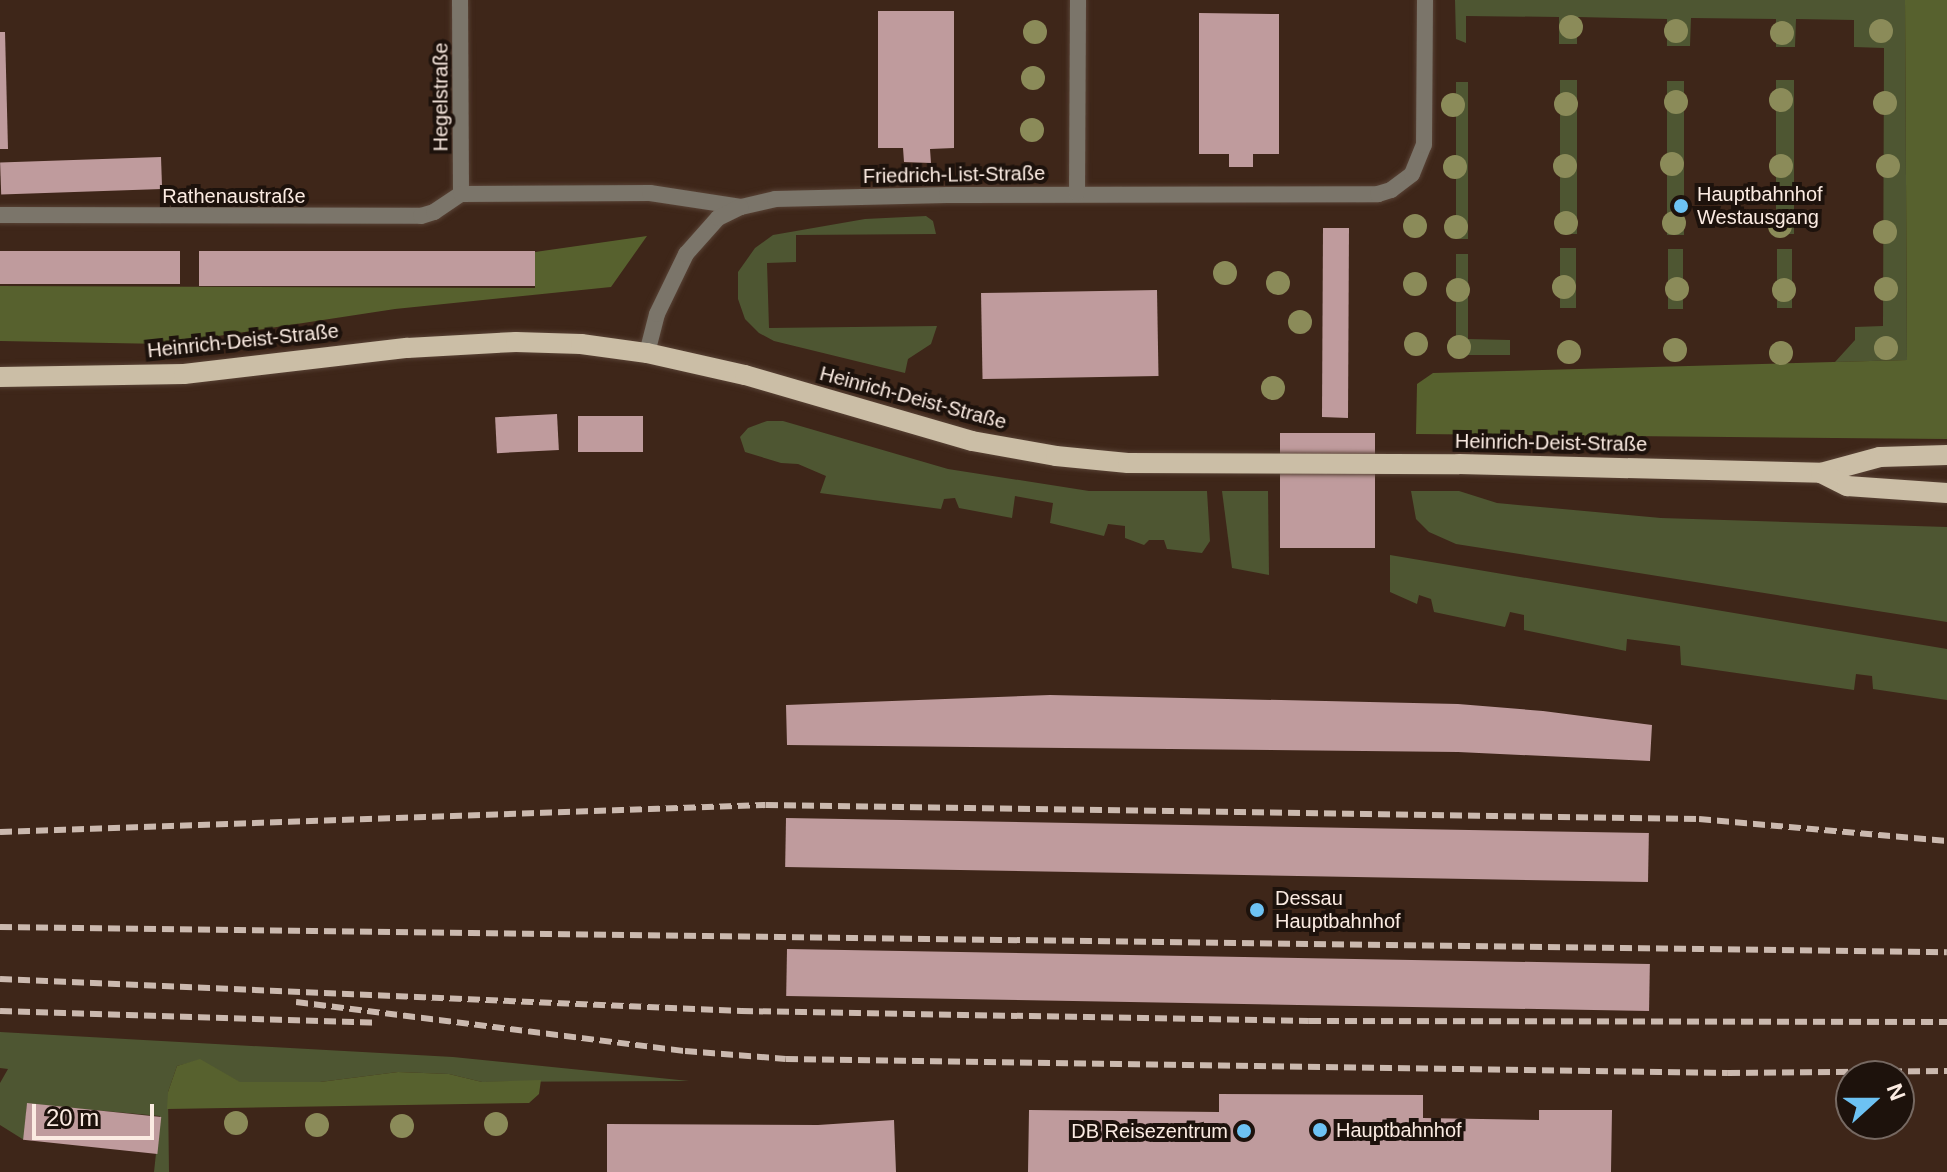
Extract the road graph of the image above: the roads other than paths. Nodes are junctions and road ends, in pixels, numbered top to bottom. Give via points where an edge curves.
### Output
1 (460, 0) edge
2 (1078, 0) edge
3 (1425, 0) edge
4 (1077, 193) junction
5 (461, 194) junction
6 (741, 207) junction
7 (0, 215) edge
8 (647, 353) junction
9 (0, 377) edge
10 (1947, 455) edge
11 (1821, 473) junction
12 (1947, 493) edge

1 - 5 street, Hegelstraße
2 - 4 street
3 - 4 street, Friedrich-List-Straße via 1424,145 1412,174 1391,190
4 - 6 street, Friedrich-List-Straße via 775,199
5 - 6 street, Friedrich-List-Straße via 650,193
5 - 7 street, Rathenaustraße via 421,216
6 - 8 street via 718,218 686,254 657,314
8 - 9 main road, Heinrich-Deist-Straße via 516,342 407,348 184,374
8 - 11 main road, Heinrich-Deist-Straße via 1014,449 1128,463
10 - 11 main road, Heinrich-Deist-Straße via 1880,457
11 - 12 main road, Heinrich-Deist-Straße via 1847,486

